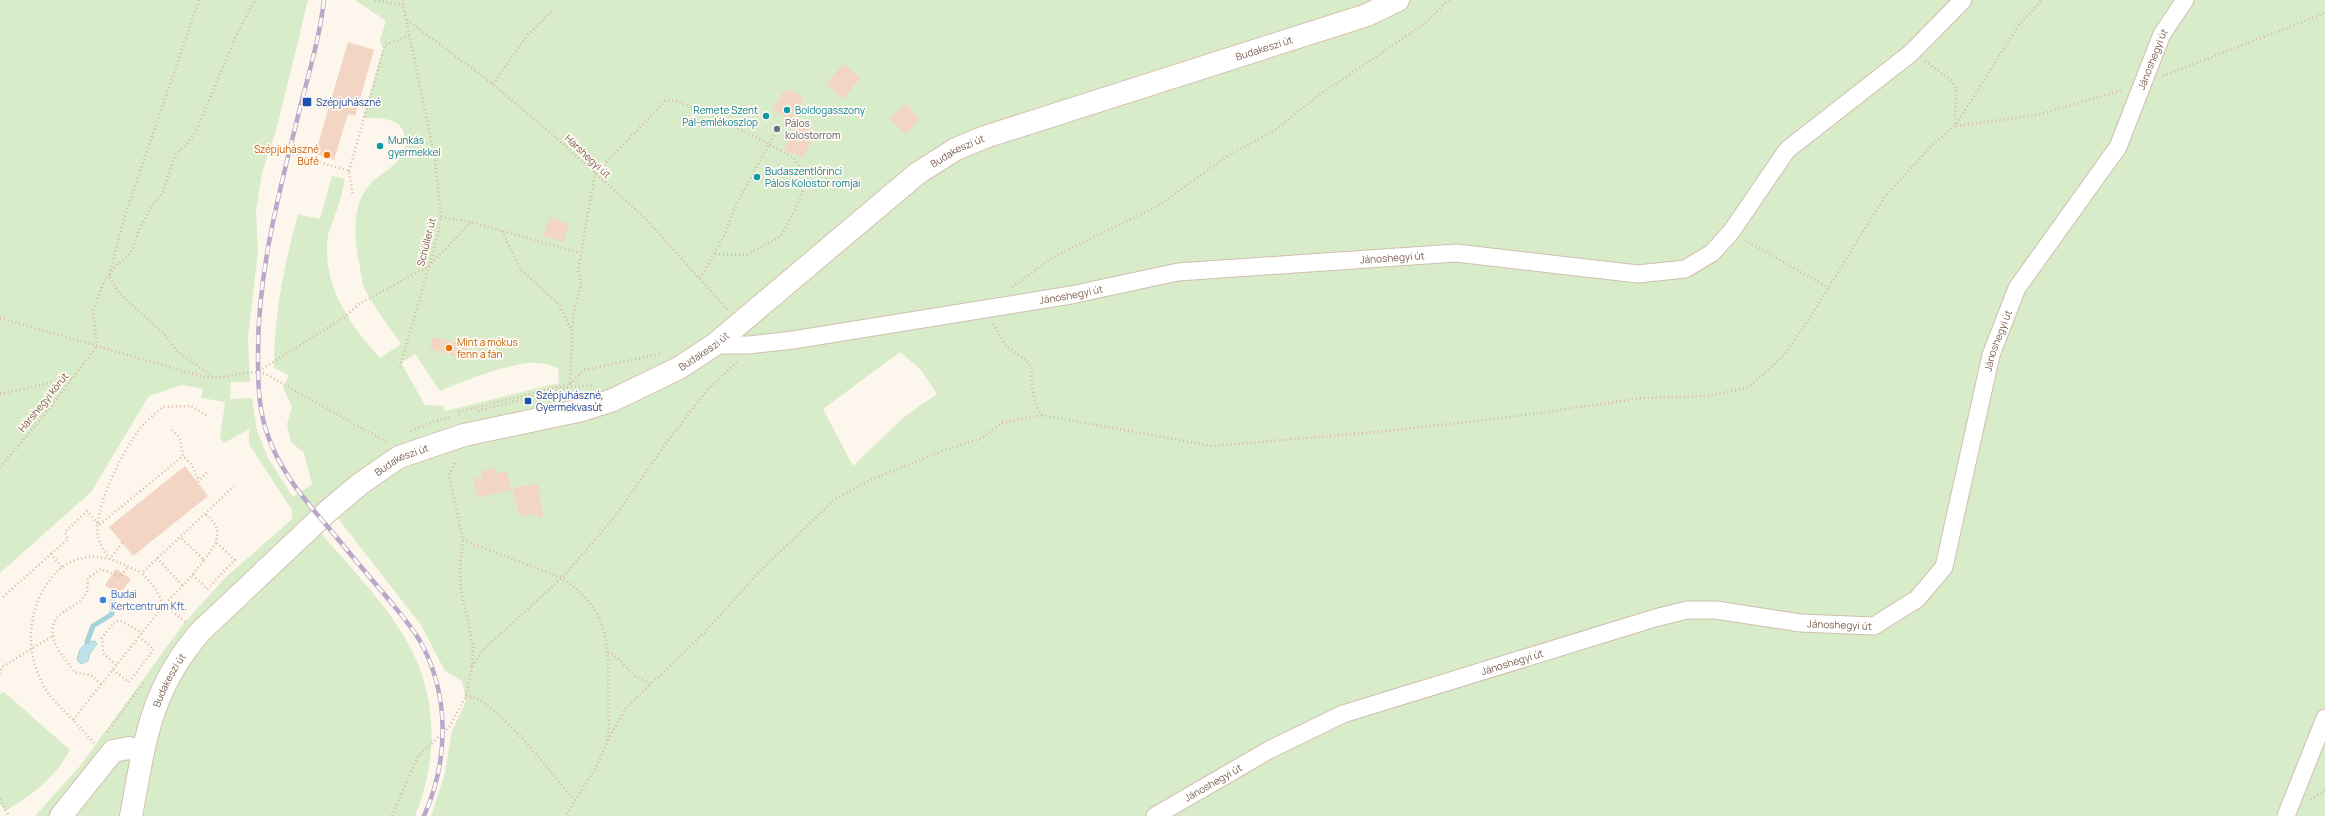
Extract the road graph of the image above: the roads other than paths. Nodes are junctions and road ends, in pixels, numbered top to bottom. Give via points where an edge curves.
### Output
1 (1398, 0) edge
2 (1963, 0) edge
3 (2185, 0) edge
4 (739, 324) junction
5 (714, 345) junction
6 (749, 345) junction
7 (2325, 718) edge
8 (143, 752) junction
9 (62, 816) edge
10 (131, 816) edge
11 (1155, 816) edge
12 (2286, 816) edge

1 - 4 main road, Budakeszi út via 1367,15 993,134 956,149 901,186
2 - 6 street, Jánoshegyi út via 1911,53 1787,150 1731,232 1712,253 1685,269 1638,274 1456,253 1178,272 1072,295
3 - 11 street, Jánoshegyi út via 2162,34 2118,147 2017,288 1991,355 1944,567 1918,599 1874,626 1801,623 1716,610 1687,610 1655,618 1343,714 1269,750
4 - 5 main road, Budakeszi út
4 - 6 street
5 - 6 street, Jánoshegyi út
5 - 8 main road, Budakeszi út via 679,368 613,400 582,410 464,435 417,450 382,467 328,512 185,648 159,696 147,730
7 - 12 street
8 - 9 main road via 129,748 113,751
8 - 10 main road, Budakeszi út

